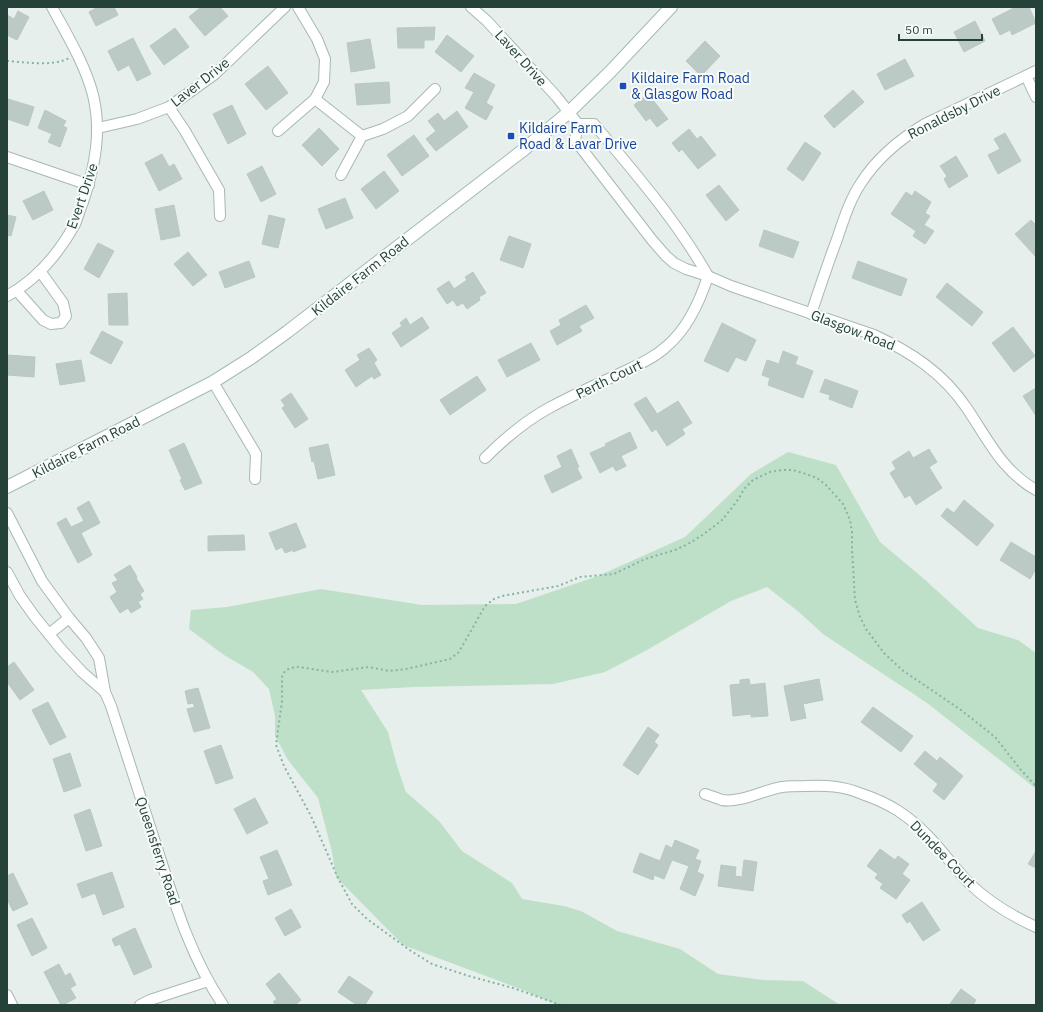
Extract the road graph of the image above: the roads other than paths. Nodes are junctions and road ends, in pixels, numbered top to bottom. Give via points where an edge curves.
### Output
1 (52, 7) edge
2 (285, 7) edge
3 (298, 7) edge
4 (471, 7) edge
5 (671, 7) edge
6 (1036, 71) edge
7 (1026, 76) junction
8 (436, 89) dead end
9 (1036, 97) edge
10 (315, 99) junction
11 (169, 107) junction
12 (568, 113) junction
13 (578, 124) junction
14 (98, 128) junction
15 (278, 131) dead end
16 (362, 136) junction
17 (7, 157) edge
18 (341, 175) dead end
19 (89, 185) junction
20 (220, 216) dead end
21 (40, 271) junction
22 (708, 276) junction
23 (17, 291) junction
24 (7, 296) edge
25 (811, 314) junction
26 (213, 382) junction
27 (485, 458) dead end
28 (255, 479) dead end
29 (7, 487) edge
30 (1036, 490) edge
31 (7, 513) edge
32 (7, 572) edge
33 (69, 618) junction
34 (49, 634) junction
35 (105, 692) junction
36 (705, 794) dead end
37 (1036, 927) edge
38 (208, 981) junction
39 (7, 995) edge
40 (12, 1005) edge
41 (140, 1005) edge
42 (223, 1005) edge

1 - 14 street, Evert Drive via 82,64 93,95
2 - 11 street, Laver Drive via 215,74
3 - 10 street via 325,59 324,82
4 - 12 street, Laver Drive via 487,20
5 - 12 main road, Kildaire Farm Road
6 - 7 street, Ronaldsby Drive
7 - 9 street
7 - 25 street, Ronaldsby Drive via 916,129 897,142 877,162 852,198
8 - 16 street via 408,116
10 - 15 street
10 - 16 street
11 - 14 street, Laver Drive via 137,119
11 - 20 street via 219,190
12 - 13 street
12 - 26 main road, Kildaire Farm Road via 287,332
13 - 22 street via 594,124 674,223 695,252
13 - 22 street, Glasgow Road via 575,140 652,240 674,263
14 - 19 street, Evert Drive
16 - 18 street
17 - 19 street
19 - 21 street, Evert Drive via 75,223 66,239
21 - 23 street, Evert Drive
21 - 23 street via 64,303 66,316 61,323 51,324 43,320
22 - 25 street, Glasgow Road
22 - 27 street, Perth Court via 688,320 668,346 648,360 529,420
23 - 24 street, Evert Drive
25 - 30 street, Glasgow Road via 894,344 930,368 957,395 1005,465
26 - 28 street via 256,454
26 - 29 main road, Kildaire Farm Road
31 - 33 street, Queensferry Road via 42,581
32 - 34 street via 20,596
33 - 34 street
33 - 35 street, Queensferry Road via 99,658
34 - 35 street via 82,672
35 - 38 street, Queensferry Road via 186,937
36 - 37 street, Dundee Court via 729,800 780,787 829,785 868,796 890,805 911,820 987,898
38 - 41 street
38 - 42 street, Queensferry Road
39 - 40 street

